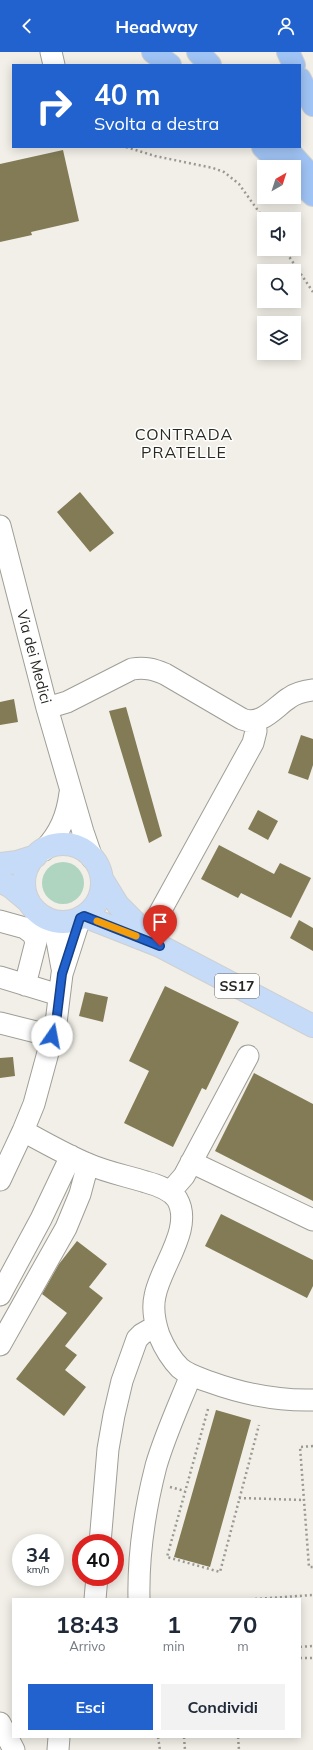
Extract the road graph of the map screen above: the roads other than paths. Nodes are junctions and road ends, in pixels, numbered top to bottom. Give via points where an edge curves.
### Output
1 (51, 52) edge
2 (153, 52) edge
3 (198, 52) edge
4 (288, 52) edge
5 (54, 64) edge
6 (169, 64) edge
7 (209, 64) edge
8 (294, 64) edge
9 (301, 81) edge
10 (313, 105) edge
11 (264, 148) edge
12 (286, 148) edge
13 (277, 160) edge
14 (313, 178) edge
15 (301, 184) edge
16 (313, 196) edge
17 (0, 526) edge
18 (313, 690) edge
19 (48, 708) junction
20 (255, 721) junction
21 (70, 788) junction
22 (40, 853) junction
23 (92, 858) junction
24 (0, 864) edge
25 (102, 879) junction
26 (0, 881) edge
27 (29, 902) junction
28 (82, 917) junction
29 (46, 918) junction
30 (0, 921) edge
31 (156, 921) dead end
32 (160, 946) junction
33 (62, 974) junction
34 (0, 977) edge
35 (25, 985) junction
36 (59, 995) junction
37 (0, 1023) edge
38 (313, 1026) edge
39 (52, 1036) junction
40 (248, 1056) dead end
41 (23, 1131) junction
42 (79, 1160) junction
43 (191, 1162) junction
44 (0, 1180) edge
45 (170, 1192) junction
46 (313, 1220) edge
47 (0, 1295) edge
48 (156, 1326) junction
49 (0, 1345) edge
50 (190, 1375) junction
51 (313, 1400) edge
52 (101, 1534) edge
53 (96, 1586) edge
54 (95, 1598) edge
55 (139, 1598) edge
56 (0, 1723) edge
57 (59, 1738) edge
58 (14, 1750) edge
59 (58, 1750) edge

1 - 5 street
2 - 6 highway
3 - 7 highway
4 - 8 highway
9 - 10 highway
11 - 13 highway
12 - 14 highway
15 - 16 highway
17 - 19 street, Via dei Medici
18 - 20 street via 296,694
19 - 20 street via 67,702 132,669 143,667 165,674 242,719
19 - 21 street, Via dei Medici
20 - 31 street via 253,743
21 - 22 street, Via dei Medici via 65,819
21 - 23 street, Via dei Medici
22 - 23 main road via 54,846 70,845
22 - 24 main road via 17,862
22 - 27 main road via 30,863 25,877
23 - 25 main road, SS17
25 - 28 main road via 99,898 91,910
25 - 32 main road, SS17 via 120,908
26 - 27 main road
27 - 29 main road
28 - 29 main road via 64,922
28 - 32 main road, SS17
28 - 33 street
29 - 33 street via 56,935
30 - 35 street via 25,928 35,938
32 - 38 main road, SS17
33 - 36 street
34 - 35 street
35 - 36 street
36 - 39 street
37 - 39 street
39 - 41 street via 34,1104
40 - 43 street
41 - 42 street
41 - 44 street
42 - 45 street via 159,1186
42 - 47 street via 40,1219
42 - 49 street via 80,1194 66,1228
43 - 45 street via 180,1182
43 - 46 street
45 - 48 street via 180,1206 182,1222 154,1297
48 - 50 street via 171,1358
48 - 52 street via 145,1331 137,1339 122,1381 108,1449
50 - 51 street via 253,1395 288,1400
50 - 55 street via 153,1482 142,1541
53 - 54 street
56 - 58 street
57 - 59 street

